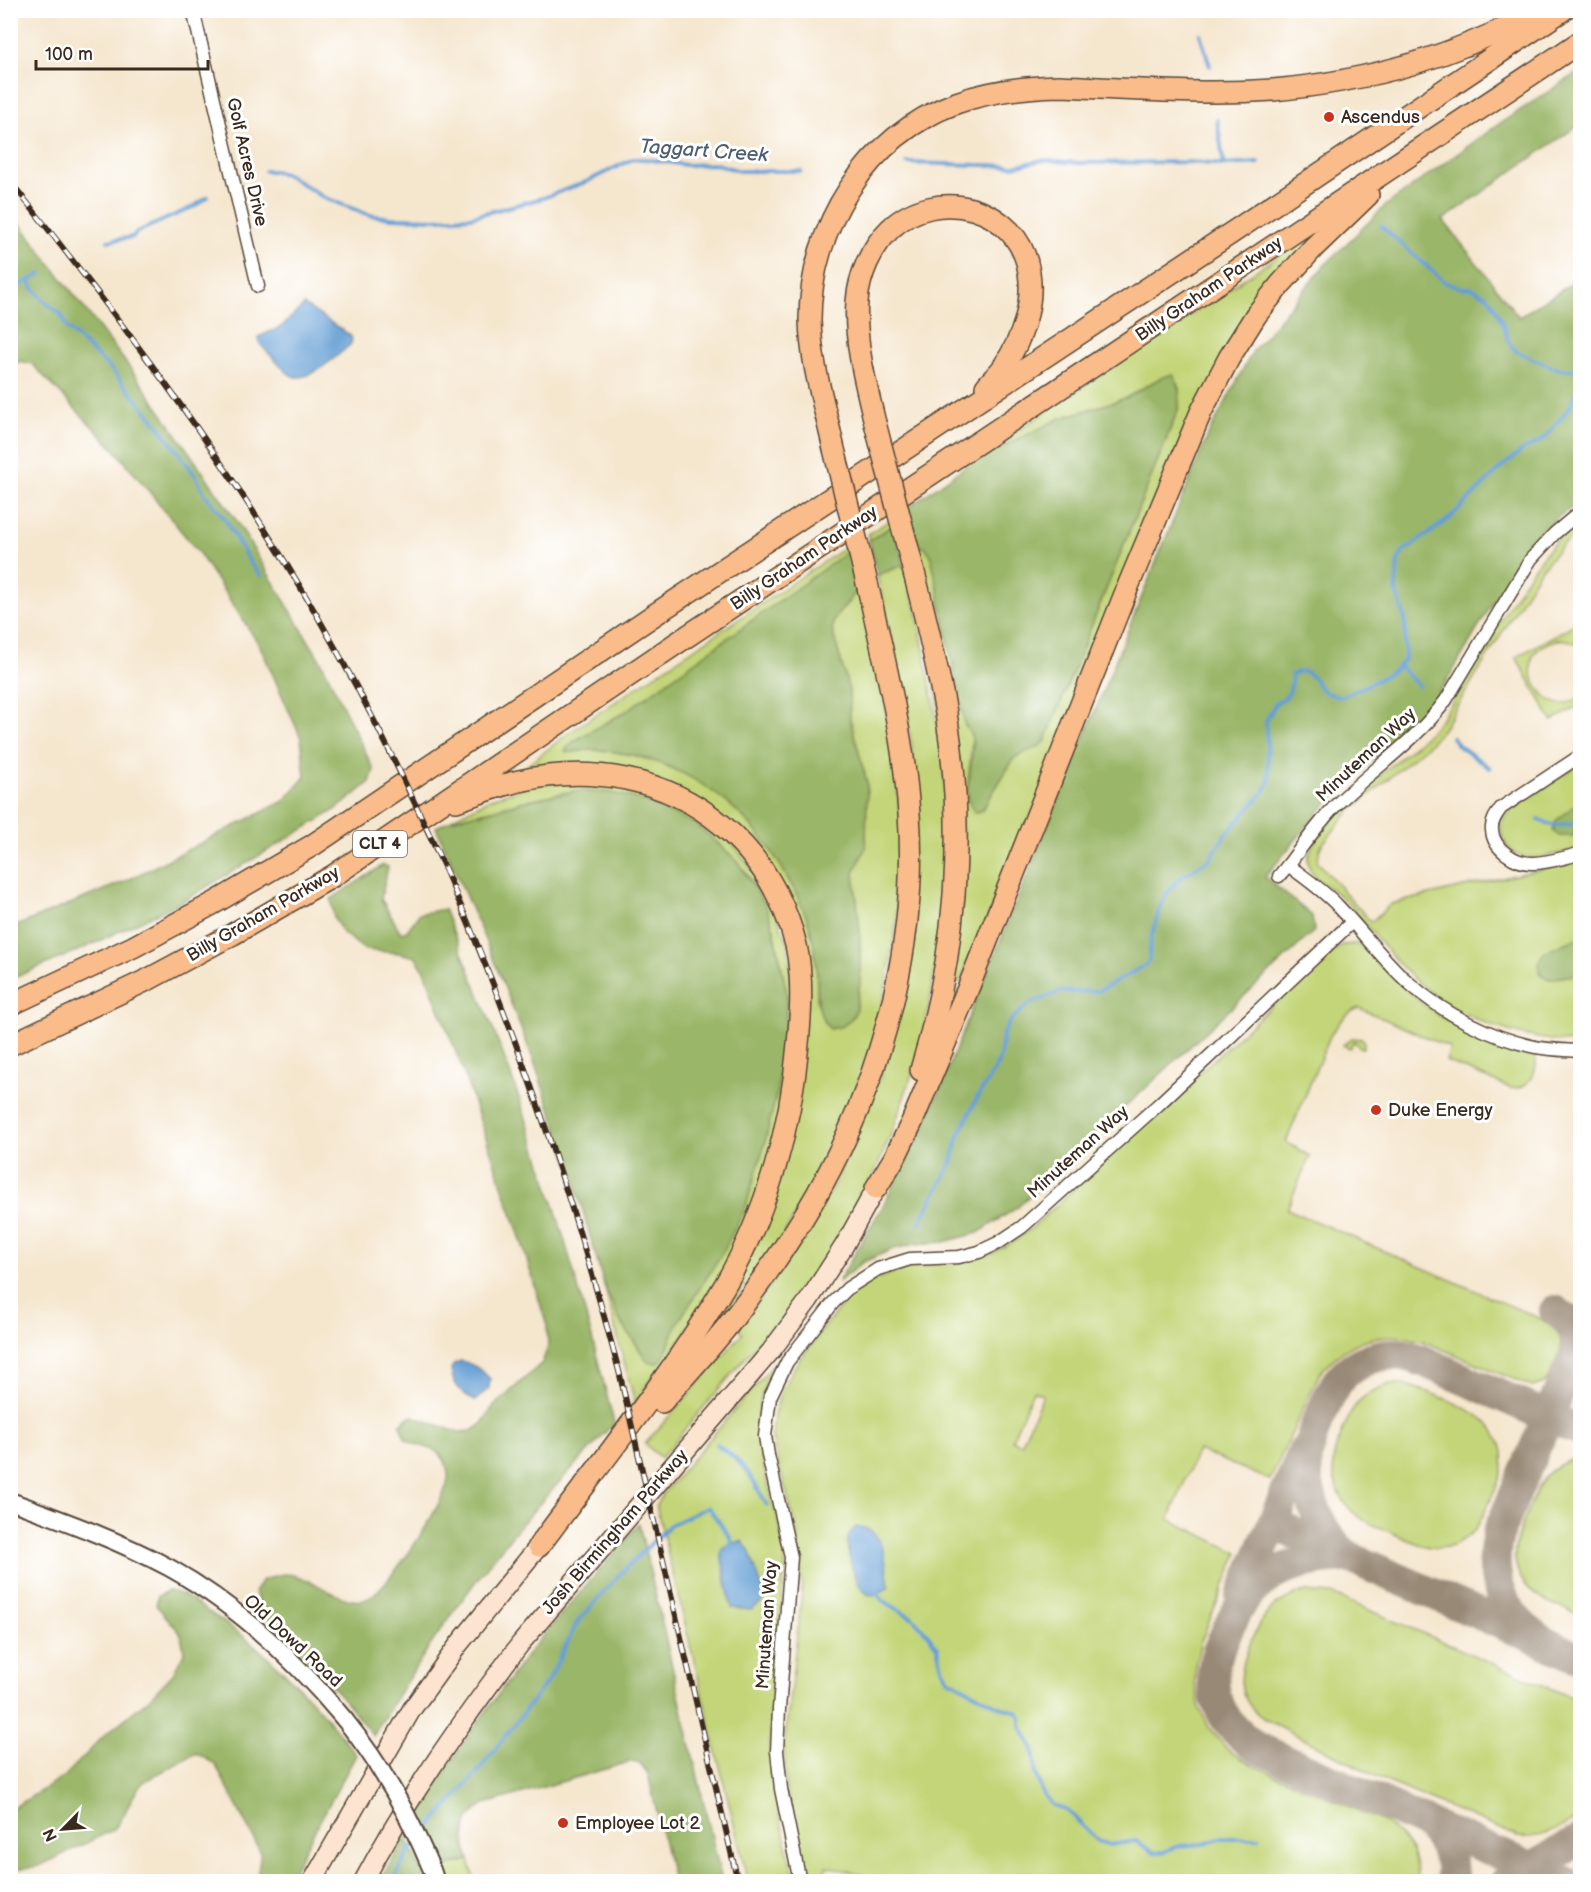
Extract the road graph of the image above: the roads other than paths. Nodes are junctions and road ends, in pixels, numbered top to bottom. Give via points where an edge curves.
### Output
1 (193, 10) edge
2 (1542, 10) edge
3 (1563, 10) edge
4 (1581, 42) edge
5 (1476, 112) junction
6 (258, 286) dead end
7 (966, 407) junction
8 (1581, 512) edge
9 (1581, 756) edge
10 (427, 812) junction
11 (1581, 854) edge
12 (1288, 865) junction
13 (1280, 876) dead end
14 (1352, 922) junction
15 (10, 1005) edge
16 (10, 1045) edge
17 (1581, 1051) edge
18 (876, 1188) junction
19 (10, 1501) edge
20 (539, 1546) junction
21 (434, 1876) edge
22 (312, 1881) edge
23 (363, 1881) edge
24 (800, 1881) edge

1 - 6 street, Golf Acres Drive
2 - 20 highway, bridge via 1444,55 1357,78 1292,88 1225,92 1059,86 985,94 917,122 895,137 858,176 824,238 812,289 810,319 815,367 902,744 910,815 910,870 895,992 883,1040 854,1120 802,1220 731,1321
3 - 7 highway, Billy Graham Parkway
4 - 5 highway, Billy Graham Parkway
5 - 10 highway, Billy Graham Parkway
5 - 18 highway via 1359,202 1321,239 1256,315 1229,358 1181,456 912,1122
7 - 15 highway, Billy Graham Parkway via 313,845 133,946
7 - 18 highway, bridge via 1004,367 1024,326 1029,270 1018,243 995,220 964,207 931,207 906,217 873,249 857,303 862,362 875,423 937,668 955,799 956,879 943,982 915,1089
8 - 12 street, Minuteman Way via 1531,560 1434,717 1337,804
9 - 11 street via 1501,808 1492,830 1495,841 1517,861 1532,864
10 - 16 highway, Billy Graham Parkway / CLT 4 via 333,876 233,934
10 - 20 highway via 518,781 554,775 608,775 649,784 697,806 747,848 783,905 796,948 801,995 795,1084 781,1147 760,1211 726,1284 679,1358
12 - 13 street, Minuteman Way
12 - 14 street
14 - 17 street via 1409,983 1457,1017 1514,1041
14 - 24 street, Minuteman Way via 1022,1227 979,1252 910,1259 878,1269 833,1303 787,1362 770,1397 765,1436 791,1557 777,1751
18 - 23 main road, Josh Birmingham Parkway via 844,1246 771,1351 490,1683 432,1767
19 - 21 street, Old Dowd Road, bridge via 133,1549 189,1579 243,1616 302,1672 366,1746 413,1825
20 - 22 main road via 412,1708

